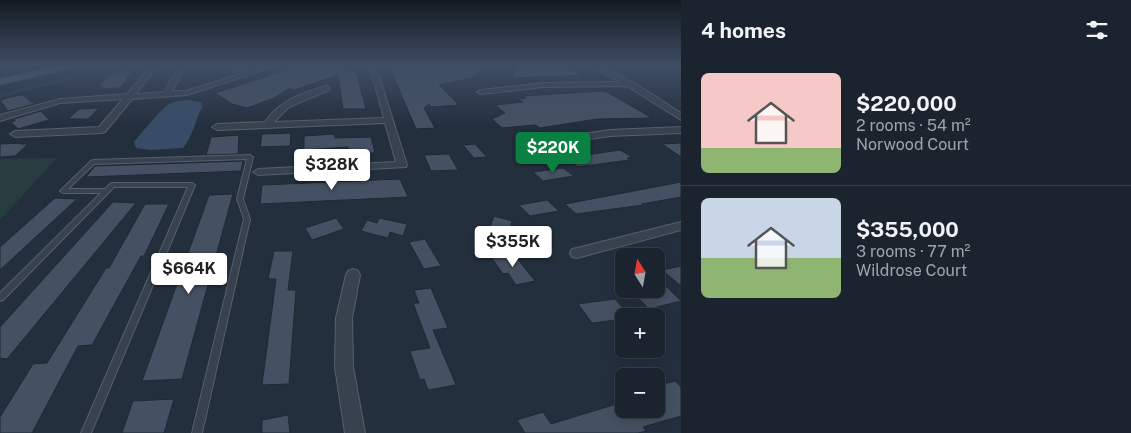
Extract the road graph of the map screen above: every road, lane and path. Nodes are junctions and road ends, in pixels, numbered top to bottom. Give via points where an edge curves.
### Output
1 (139, 85) edge
2 (171, 85) edge
3 (212, 85) edge
4 (379, 85) edge
5 (542, 85) edge
6 (629, 85) edge
7 (326, 88) dead end
8 (481, 92) dead end
9 (166, 94) junction
10 (131, 96) junction
11 (681, 117) edge
12 (0, 118) edge
13 (389, 120) junction
14 (268, 124) junction
15 (217, 127) dead end
16 (681, 130) edge
17 (14, 134) dead end
18 (522, 146) dead end
19 (258, 172) dead end
20 (106, 191) junction
21 (681, 226) edge
22 (577, 253) dead end
23 (354, 275) dead end
24 (0, 298) edge
25 (86, 433) edge
26 (197, 433) edge
27 (355, 433) edge

1 - 10 street
2 - 9 street
3 - 9 street via 187,93
4 - 13 street
5 - 8 street
6 - 11 street
7 - 14 street via 290,101
9 - 10 street
10 - 12 street via 60,101
10 - 17 street via 102,130
13 - 14 street
13 - 19 street via 402,165
14 - 15 street
16 - 18 street via 610,133
20 - 24 lane
20 - 25 lane via 112,185 192,185
20 - 26 lane via 63,191 93,162 250,157 240,199 247,219
21 - 22 street
23 - 27 street via 344,318 344,357

